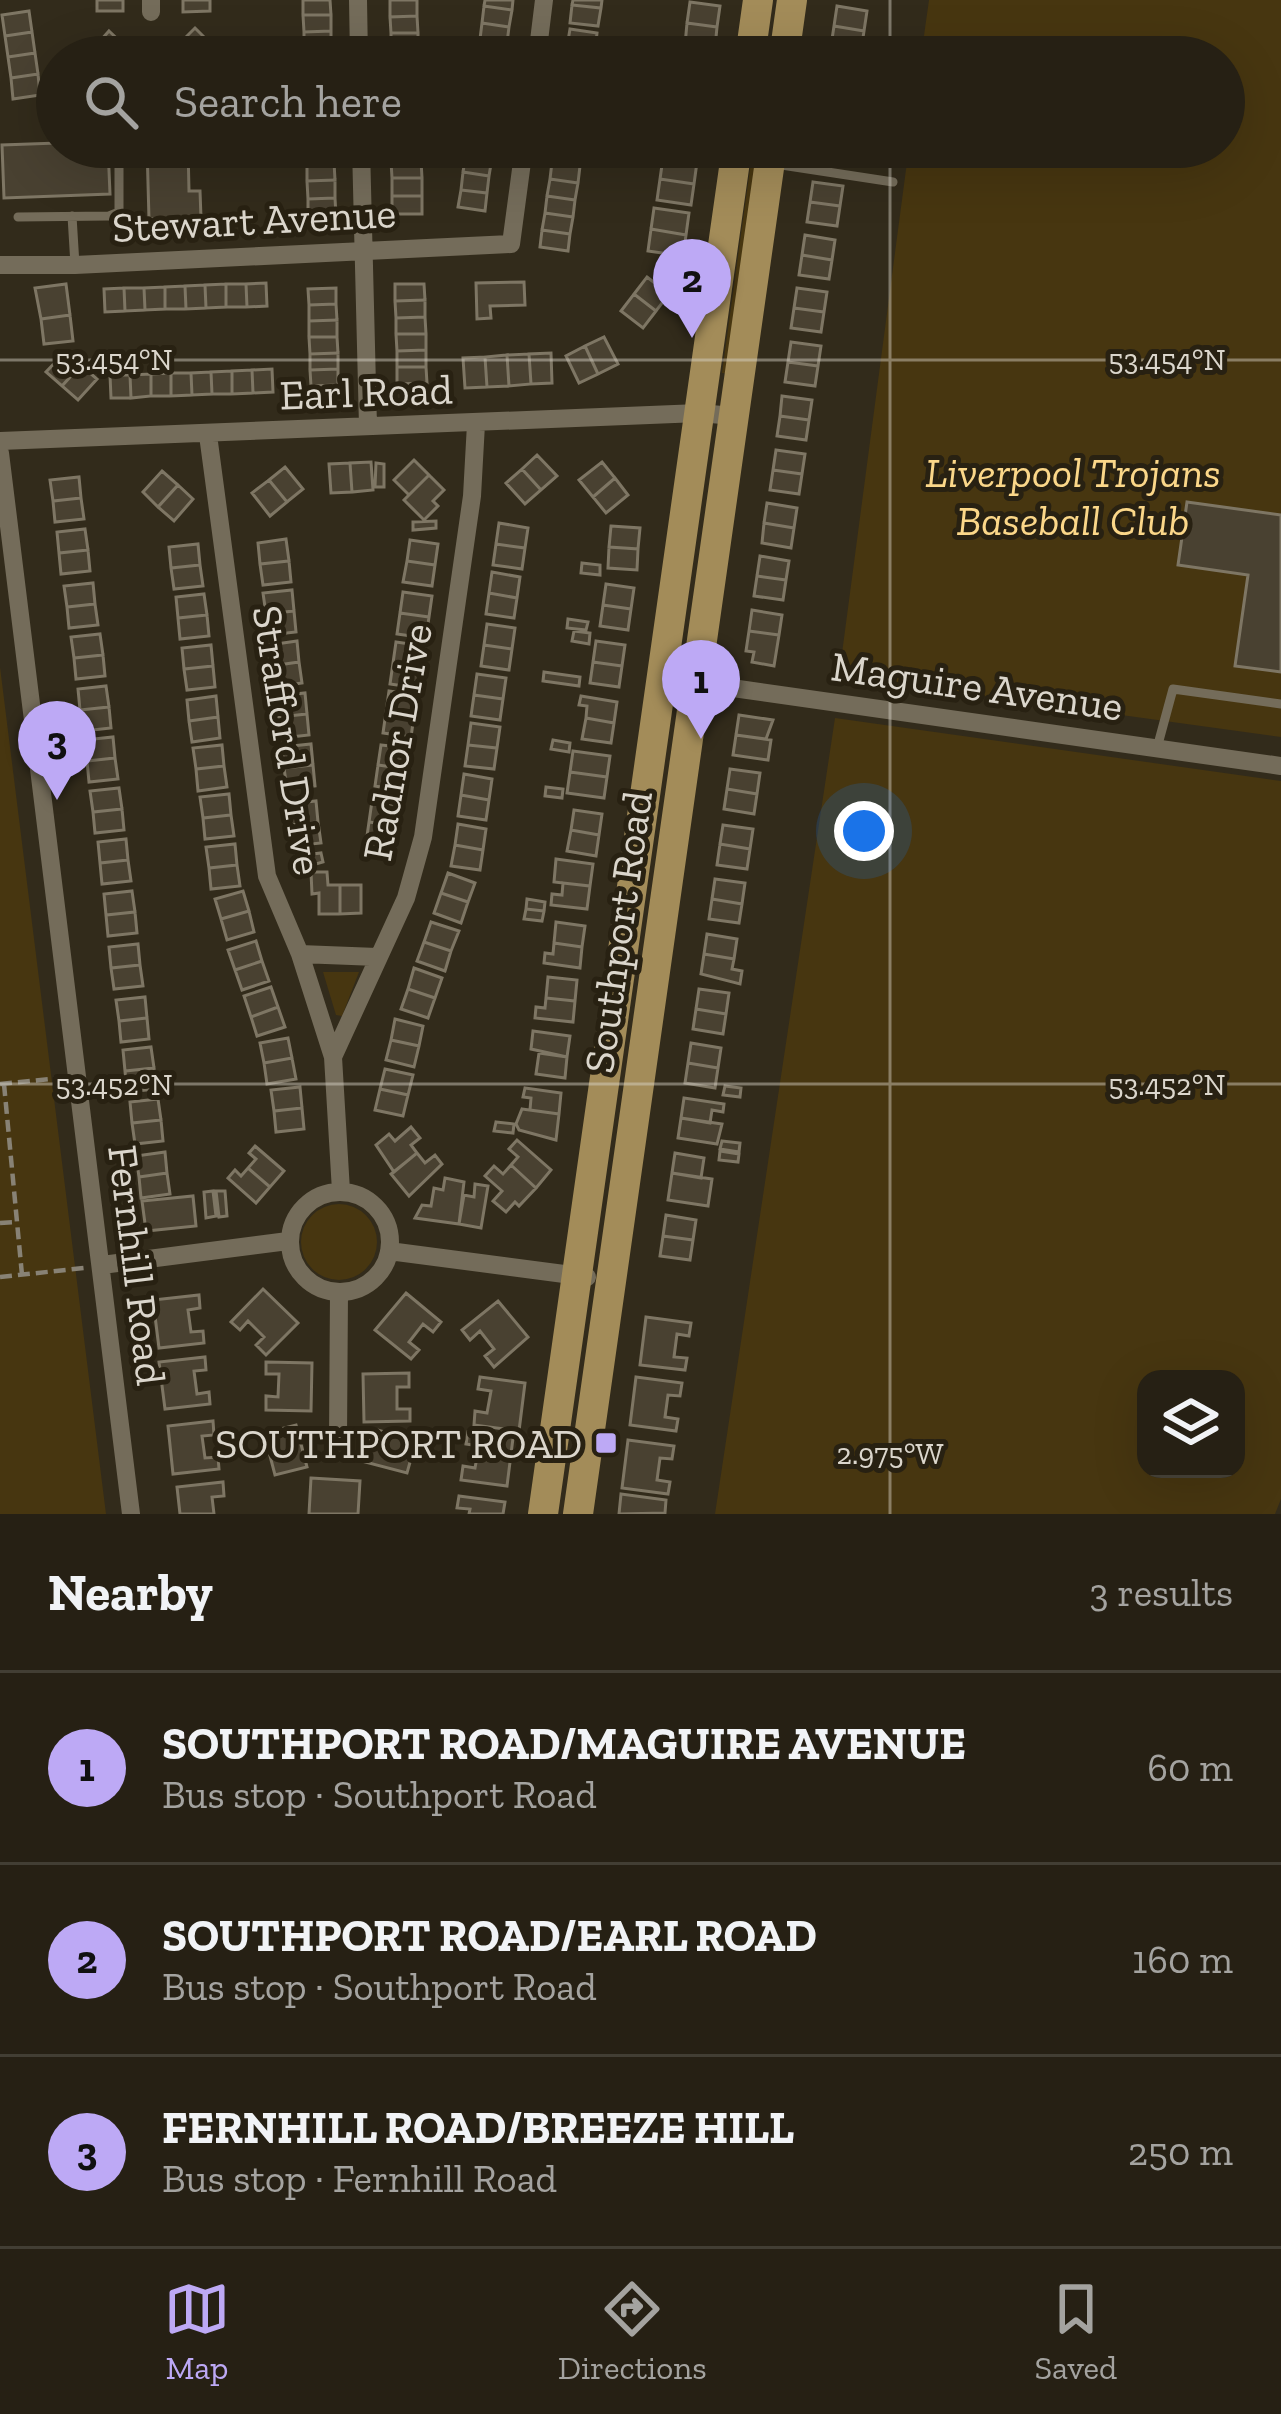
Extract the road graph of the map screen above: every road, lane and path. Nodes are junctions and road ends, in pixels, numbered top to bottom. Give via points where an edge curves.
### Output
1 (358, 0) edge
2 (544, 0) edge
3 (758, 0) edge
4 (792, 0) edge
5 (359, 36) edge
6 (540, 36) edge
7 (753, 36) edge
8 (787, 36) edge
9 (119, 168) edge
10 (362, 168) edge
11 (521, 168) edge
12 (734, 168) edge
13 (769, 168) edge
14 (830, 168) edge
15 (893, 182) dead end
16 (72, 216) junction
17 (17, 217) dead end
18 (364, 250) junction
19 (0, 265) edge
20 (75, 265) junction
21 (699, 413) junction
22 (734, 416) junction
23 (476, 424) junction
24 (368, 427) junction
25 (208, 435) junction
26 (0, 441) edge
27 (0, 453) edge
28 (662, 678) junction
29 (695, 682) junction
30 (1281, 704) edge
31 (1156, 748) junction
32 (1281, 766) edge
33 (300, 954) junction
34 (377, 957) junction
35 (333, 1058) junction
36 (80, 1076) junction
37 (2, 1084) edge
38 (341, 1192) junction
39 (17, 1222) junction
40 (0, 1223) edge
41 (289, 1241) junction
42 (389, 1251) junction
43 (102, 1265) junction
44 (22, 1275) junction
45 (577, 1275) junction
46 (0, 1277) edge
47 (611, 1282) junction
48 (339, 1292) junction
49 (338, 1438) dead end
50 (131, 1514) edge
51 (543, 1514) edge
52 (578, 1514) edge

1 - 5 street
2 - 6 street
3 - 7 main road
4 - 8 main road
9 - 16 lane via 119,212
10 - 18 street
11 - 18 street, Stewart Avenue via 511,244
12 - 21 main road, Southport Road
13 - 22 main road, Southport Road
14 - 15 lane
16 - 17 lane
16 - 20 lane
18 - 20 street, Stewart Avenue
18 - 24 street
19 - 20 street, Stewart Avenue
21 - 22 street, Earl Road
21 - 23 street, Earl Road
21 - 28 main road, Southport Road
22 - 29 main road, Southport Road
23 - 24 street, Earl Road
23 - 34 street, Radnor Drive via 423,837
24 - 25 street, Earl Road
25 - 26 street, Earl Road
25 - 33 street, Strafford Drive via 267,876
27 - 36 street, Fernhill Road
28 - 29 street, Maguire Avenue
28 - 45 main road, Southport Road
29 - 31 street, Maguire Avenue
29 - 47 main road, Southport Road
30 - 31 lane via 1173,689
31 - 32 street, Maguire Avenue
33 - 34 street
33 - 35 street, Strafford Drive
34 - 35 street, Radnor Drive
35 - 38 street, Strafford Drive
36 - 37 path
36 - 43 street, Fernhill Road
37 - 39 path
38 - 41 street via 301,1210
38 - 42 street via 380,1212
39 - 40 path
39 - 44 path
41 - 43 street
41 - 48 street via 309,1282
42 - 45 street
42 - 48 street via 379,1274 359,1290
43 - 44 path
43 - 50 street, Fernhill Road
44 - 46 path
45 - 47 street
45 - 51 main road, Southport Road
47 - 52 main road, Southport Road
48 - 49 street

